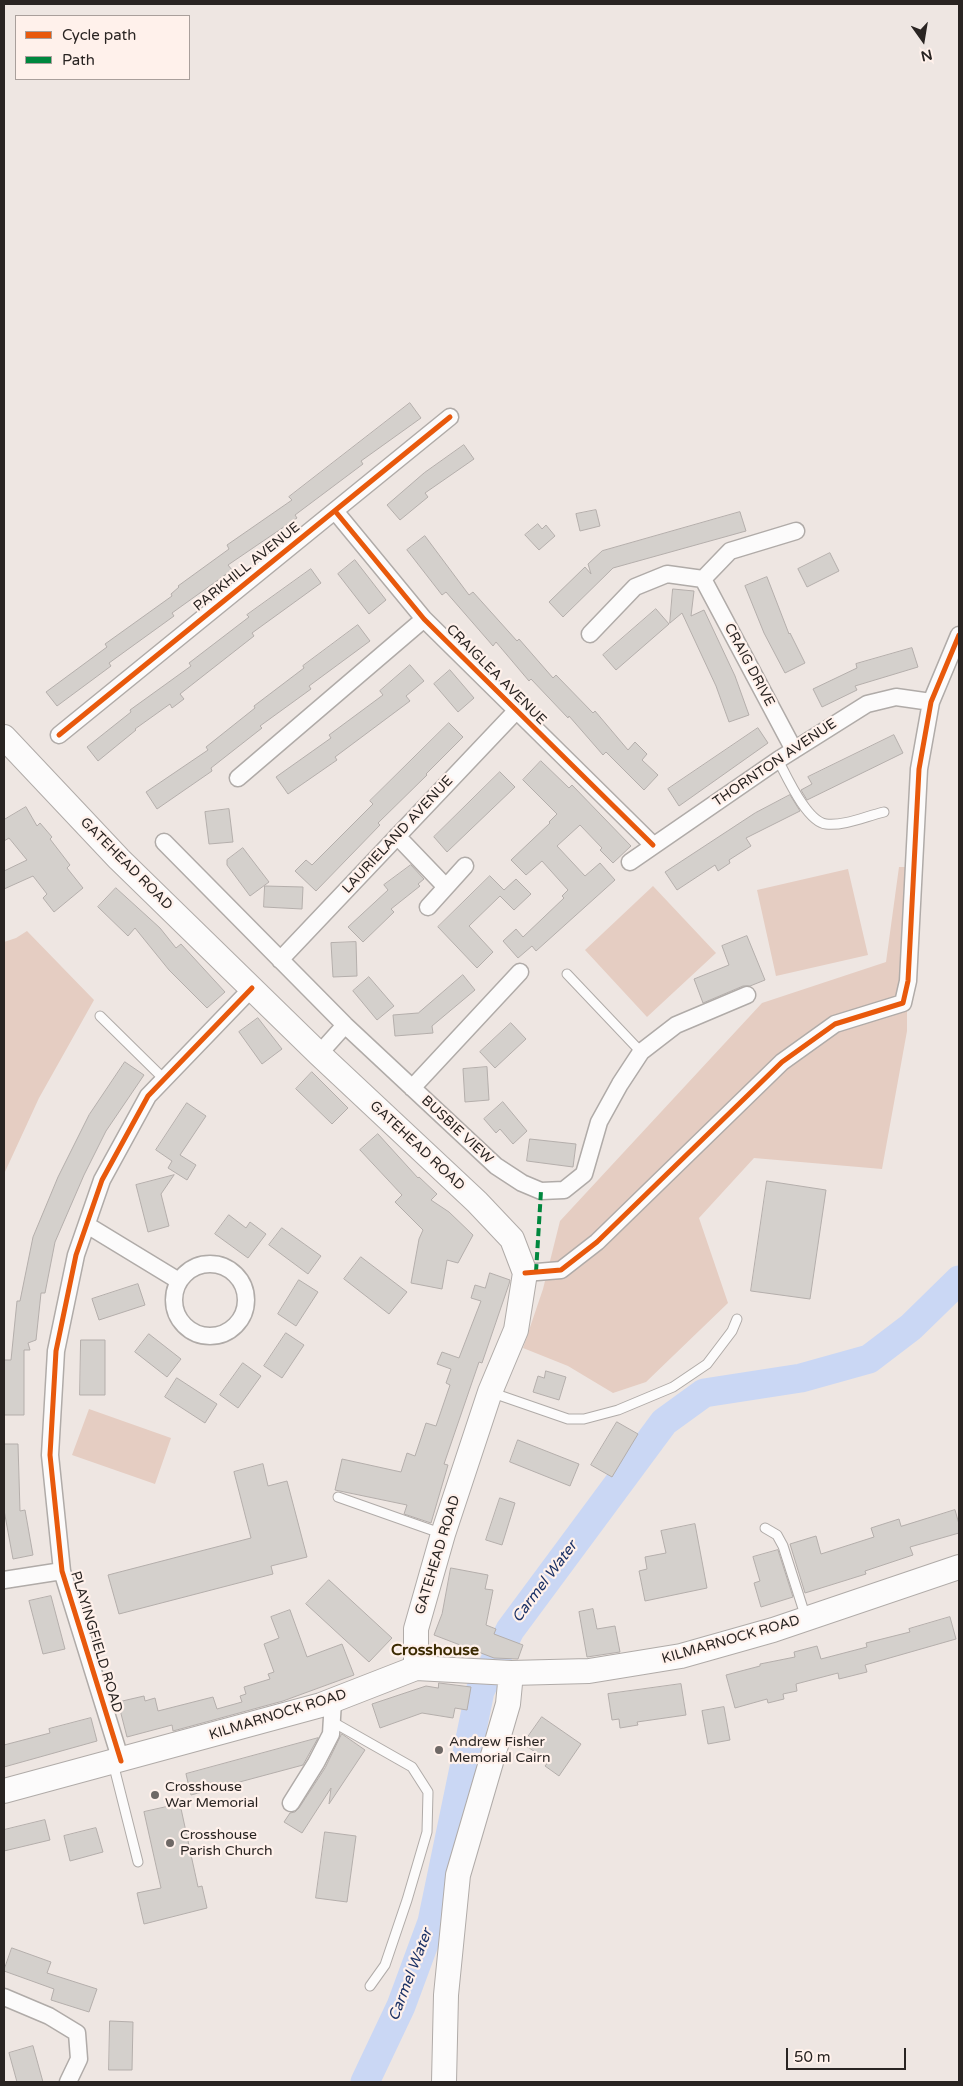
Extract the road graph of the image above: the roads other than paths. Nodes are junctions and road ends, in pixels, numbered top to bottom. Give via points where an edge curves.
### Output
1 (450, 417) dead end
2 (335, 510) junction
3 (796, 531) dead end
4 (703, 579) junction
5 (424, 620) junction
6 (590, 634) dead end
7 (959, 635) edge
8 (931, 702) junction
9 (516, 710) junction
10 (59, 735) dead end
11 (4, 738) edge
12 (794, 750) junction
13 (778, 760) junction
14 (238, 778) dead end
15 (884, 812) dead end
16 (397, 836) junction
17 (164, 842) dead end
18 (652, 845) junction
19 (630, 862) dead end
20 (465, 866) dead end
21 (446, 886) junction
22 (428, 907) dead end
23 (280, 960) junction
24 (520, 972) dead end
25 (567, 974) dead end
26 (252, 988) junction
27 (747, 995) dead end
28 (100, 1016) dead end
29 (345, 1025) junction
30 (640, 1052) junction
31 (319, 1054) junction
32 (164, 1079) junction
33 (412, 1088) junction
34 (87, 1224) junction
35 (525, 1273) junction
36 (179, 1281) junction
37 (736, 1320) dead end
38 (490, 1392) junction
39 (338, 1497) dead end
40 (765, 1528) dead end
41 (443, 1534) junction
42 (959, 1567) edge
43 (62, 1571) junction
44 (4, 1580) edge
45 (806, 1619) junction
46 (416, 1668) junction
47 (511, 1673) junction
48 (332, 1711) junction
49 (117, 1762) junction
50 (4, 1792) edge
51 (291, 1803) dead end
52 (138, 1862) dead end
53 (370, 1986) dead end
54 (4, 1998) edge
55 (68, 2082) edge
56 (444, 2082) edge

1 - 2 street, PARKHILL AVENUE
2 - 5 street, CRAIGLEA AVENUE
2 - 10 street, PARKHILL AVENUE
3 - 4 street via 730,551
4 - 6 street via 667,574 635,586
4 - 12 street, CRAIG DRIVE
5 - 9 street, CRAIGLEA AVENUE
5 - 14 street
7 - 8 street
8 - 12 street, THORNTON AVENUE via 896,697 867,704
8 - 35 street via 919,769 908,981 903,1003 836,1024 807,1042 782,1062 583,1253 561,1270
9 - 16 street, LAURIELAND AVENUE
9 - 18 street, CRAIGLEA AVENUE
11 - 26 main road, GATEHEAD ROAD via 119,859
12 - 13 street, THORNTON AVENUE
13 - 15 lane via 810,815 820,822 847,822
13 - 18 street, THORNTON AVENUE
16 - 21 street
16 - 23 street, LAURIELAND AVENUE
17 - 23 street, BUSBIE VIEW
18 - 19 street, THORNTON AVENUE
20 - 21 street
21 - 22 street
23 - 29 street, BUSBIE VIEW
24 - 33 street
25 - 30 lane
26 - 31 main road, GATEHEAD ROAD
26 - 32 street, PLAYINGFIELD ROAD
27 - 30 street, BUSBIE VIEW via 676,1025
28 - 32 lane
29 - 31 street
29 - 33 street, BUSBIE VIEW
30 - 33 street, BUSBIE VIEW via 599,1122 584,1174 564,1190 541,1190 522,1183 496,1166
31 - 35 main road, GATEHEAD ROAD via 512,1239
32 - 34 street, PLAYINGFIELD ROAD via 148,1096 102,1180
34 - 36 street
34 - 43 street, PLAYINGFIELD ROAD via 76,1255 56,1351 50,1455
35 - 38 main road, GATEHEAD ROAD via 516,1330
36 - 36 street via 187,1271 206,1263 218,1264 234,1272 246,1294 244,1314 234,1328 223,1334 202,1335 190,1330 176,1312 174,1299
37 - 38 lane via 732,1331 707,1364 673,1387 618,1410 584,1419 568,1419
38 - 41 main road, GATEHEAD ROAD
39 - 41 lane
40 - 45 lane via 777,1535 783,1546
41 - 46 main road, GATEHEAD ROAD via 416,1629
42 - 45 main road, KILMARNOCK ROAD
43 - 44 street
43 - 49 street, PLAYINGFIELD ROAD
45 - 47 main road, KILMARNOCK ROAD via 681,1656 589,1671
46 - 47 main road, KILMARNOCK ROAD
46 - 48 main road, KILMARNOCK ROAD
47 - 56 main road via 508,1704 458,1875 446,1995
48 - 49 main road, KILMARNOCK ROAD
48 - 51 street via 331,1734
48 - 53 lane via 412,1767 428,1792 427,1832 407,1900 385,1964
49 - 50 main road, KILMARNOCK ROAD
49 - 52 lane
54 - 55 street via 49,2016 76,2033 79,2059

